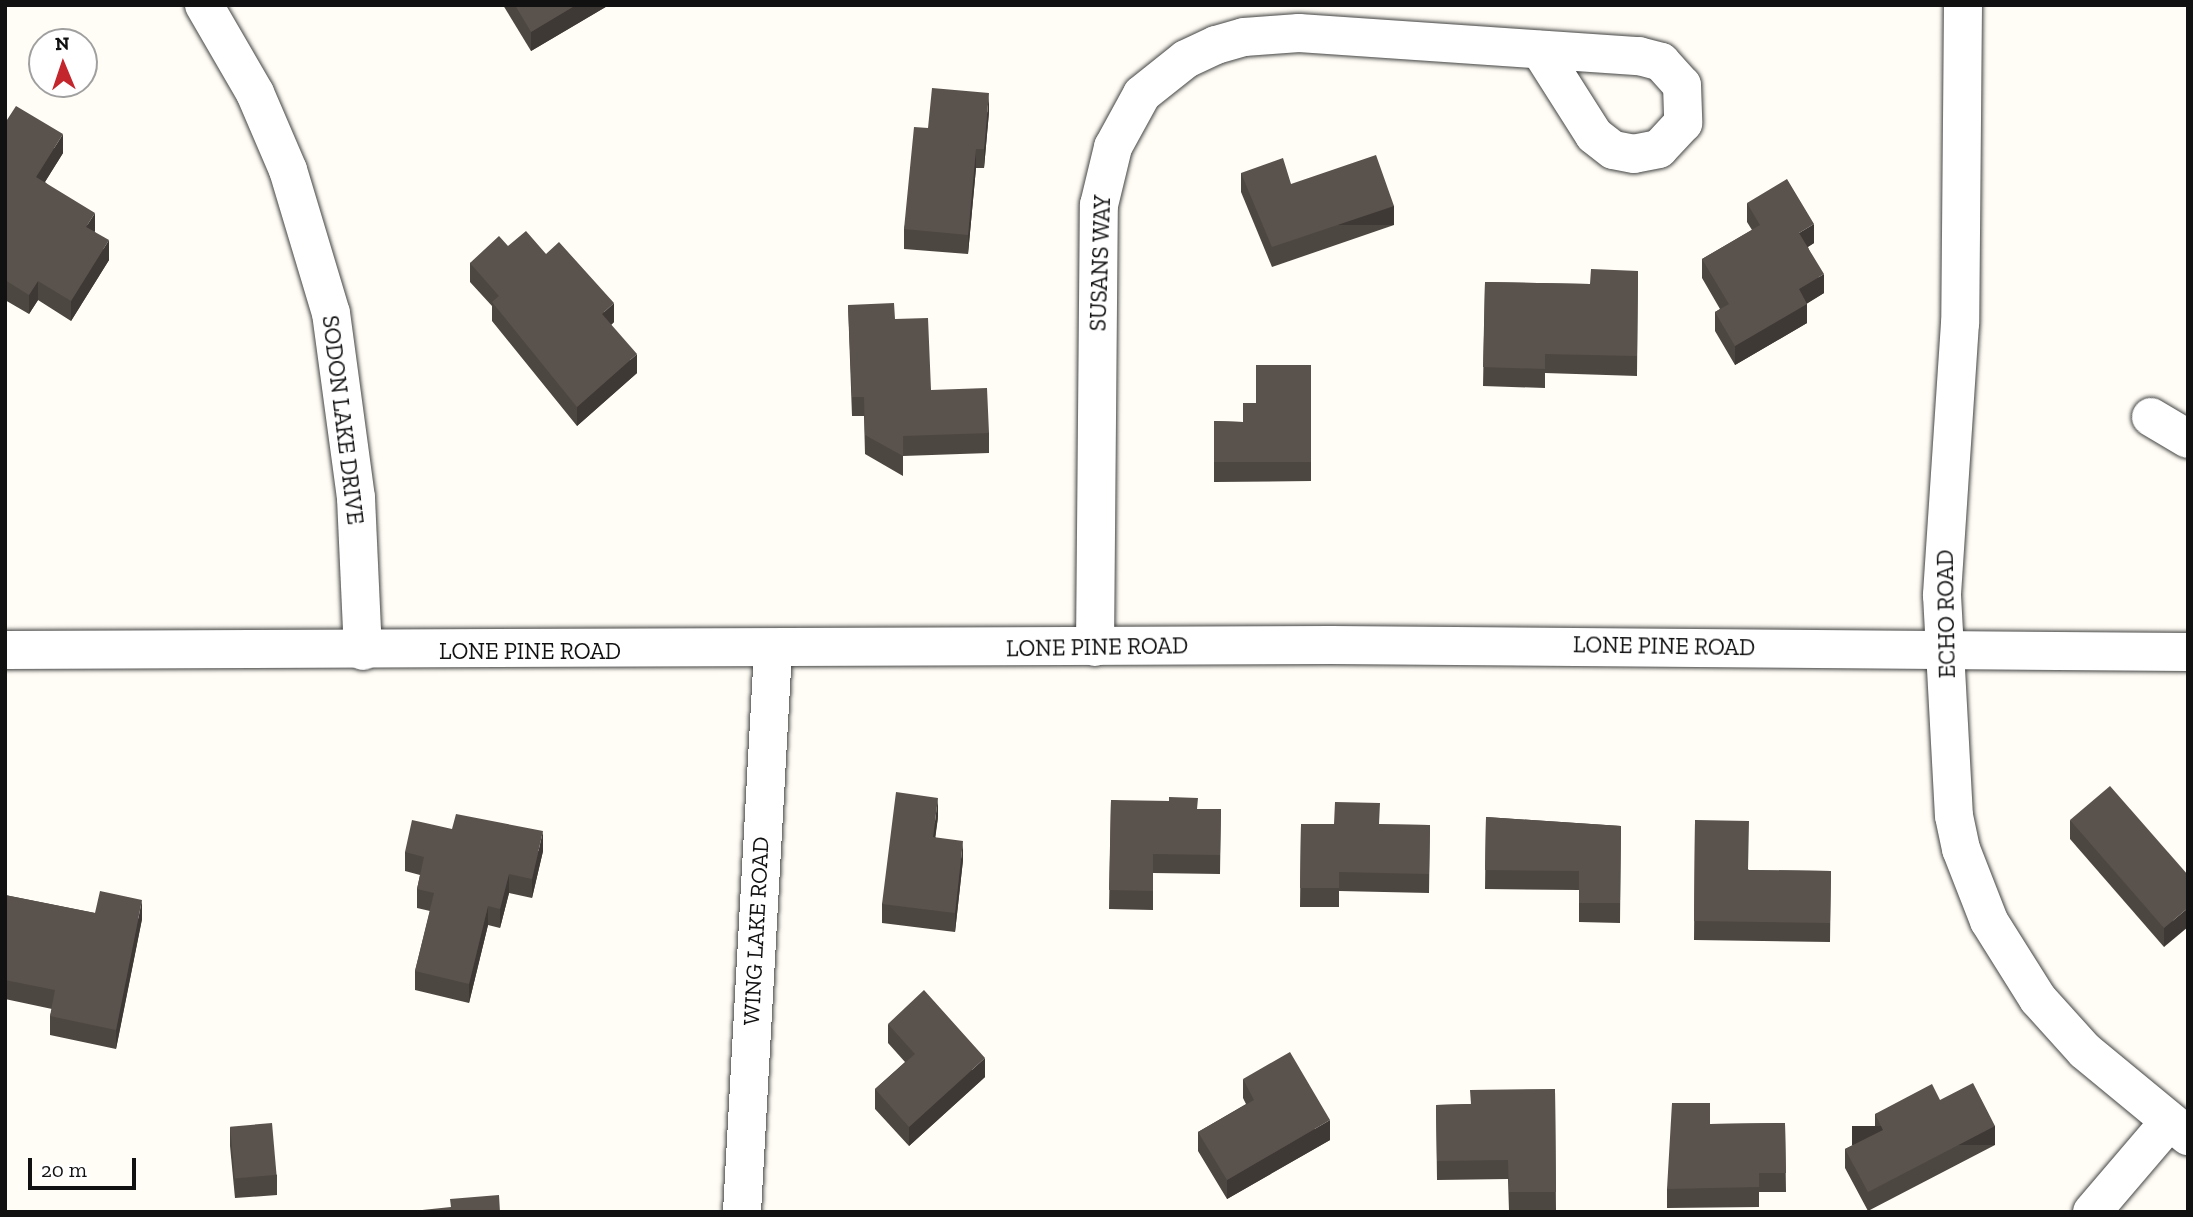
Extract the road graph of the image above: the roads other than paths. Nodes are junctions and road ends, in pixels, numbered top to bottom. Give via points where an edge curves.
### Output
1 (204, 5) edge
2 (1964, 5) edge
3 (1540, 50) dead end
4 (2151, 417) dead end
5 (2188, 439) edge
6 (1095, 647) junction
7 (5, 650) edge
8 (773, 650) junction
9 (1945, 650) junction
10 (363, 651) junction
11 (2188, 652) edge
12 (2178, 1129) edge
13 (742, 1212) edge
14 (2092, 1212) edge

1 - 10 street, SODON LAKE DRIVE via 255,93 288,170 331,313 356,498
2 - 9 street, ECHO ROAD via 1963,246 1942,595
3 - 6 street, SUSANS WAY via 1267,33 1216,45 1186,59 1142,94 1113,147 1100,205
4 - 5 street
6 - 8 street, LONE PINE ROAD
6 - 9 street, LONE PINE ROAD via 1643,645
7 - 10 street, LONE PINE ROAD
8 - 10 street, LONE PINE ROAD
8 - 13 street, WING LAKE ROAD
9 - 11 street, LONE PINE ROAD
9 - 12 street, ECHO ROAD via 1954,816 1989,921 2018,970 2063,1027
12 - 14 street

